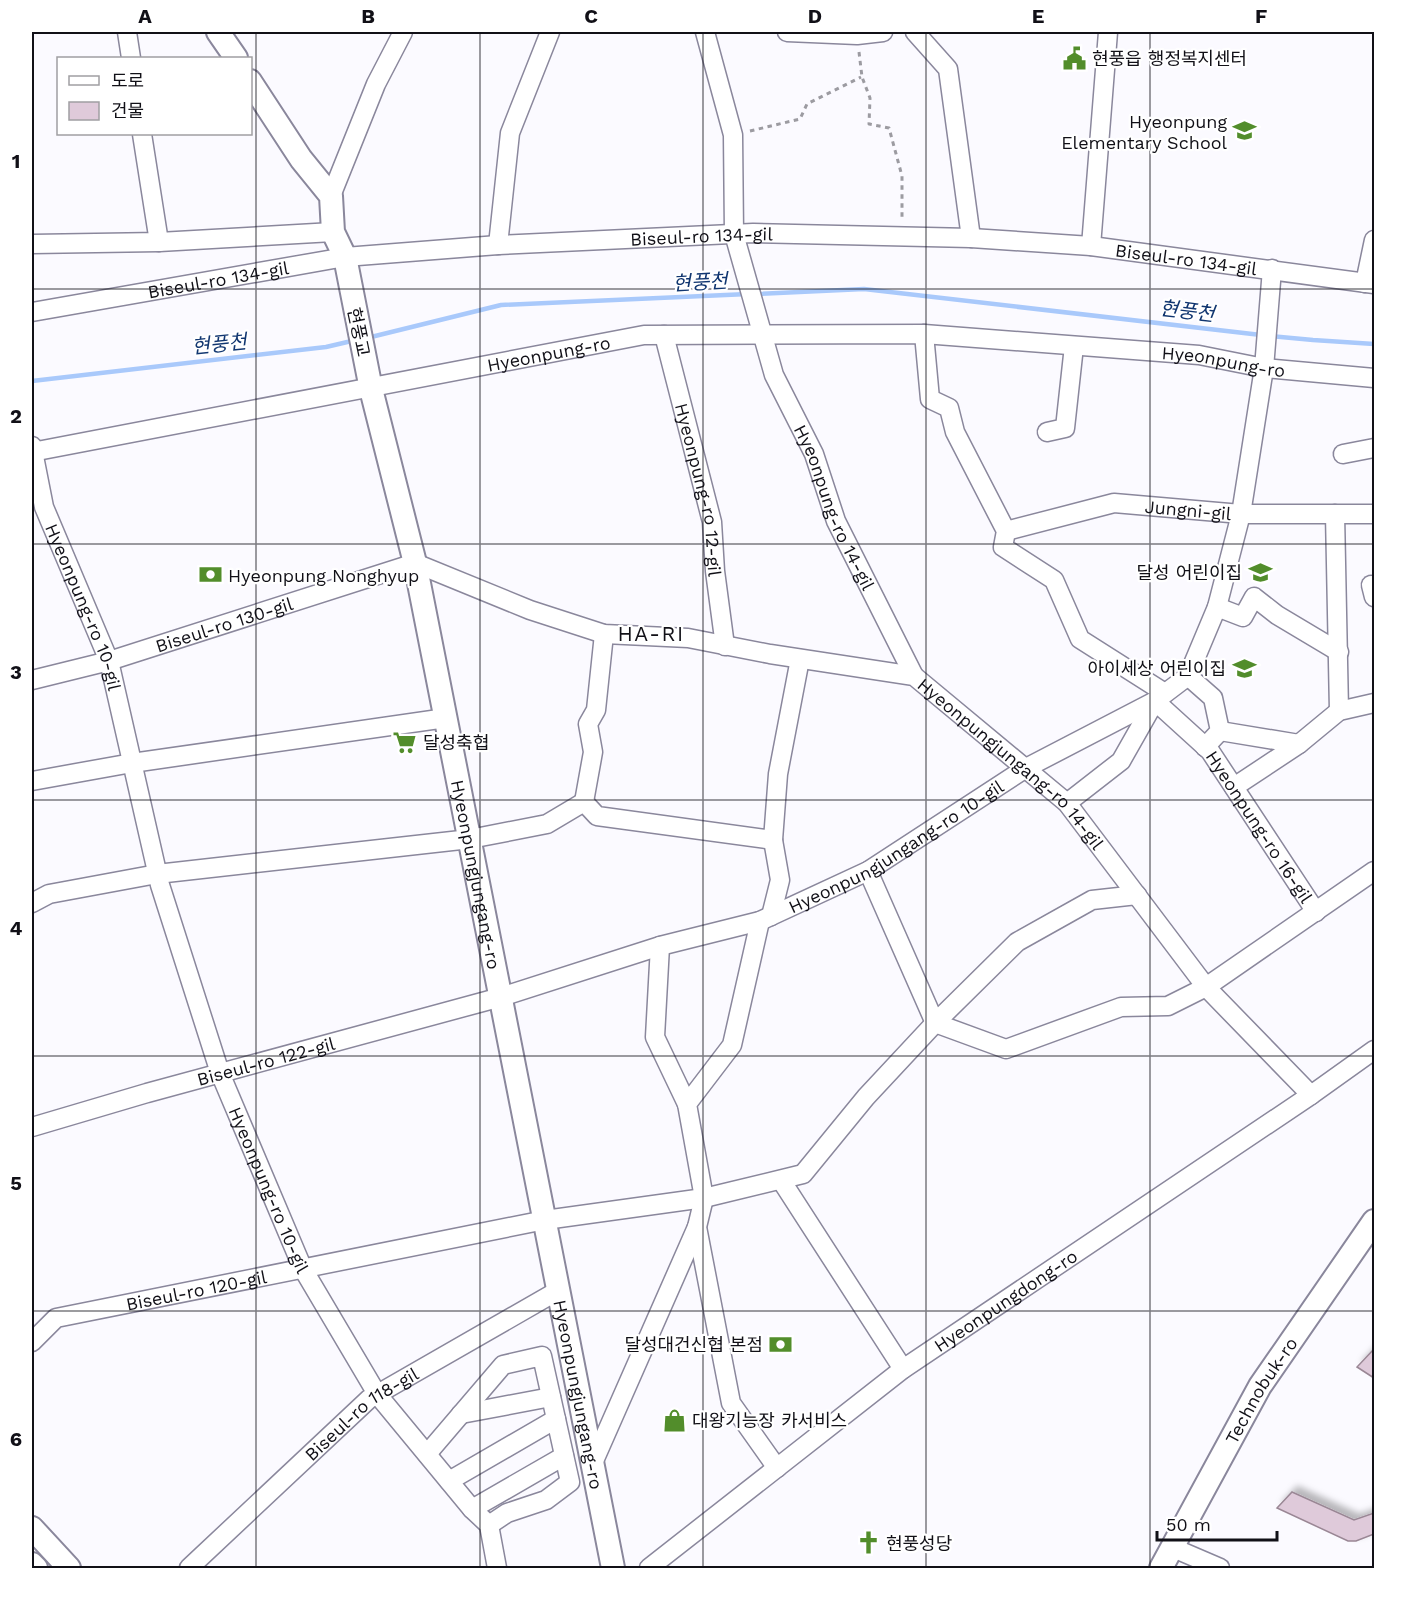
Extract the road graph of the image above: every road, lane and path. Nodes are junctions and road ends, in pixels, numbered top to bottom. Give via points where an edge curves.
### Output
1 (127, 32) edge
2 (218, 32) edge
3 (403, 32) edge
4 (550, 32) edge
5 (705, 32) edge
6 (787, 32) edge
7 (883, 32) edge
8 (915, 32) edge
9 (1108, 32) edge
10 (856, 35) junction
11 (131, 57) edge
12 (235, 57) edge
13 (862, 77) junction
14 (252, 84) edge
15 (142, 135) edge
16 (734, 135) junction
17 (331, 196) junction
18 (333, 232) junction
19 (734, 234) junction
20 (902, 236) junction
21 (972, 238) junction
22 (1374, 240) edge
23 (159, 242) junction
24 (32, 244) edge
25 (498, 245) junction
26 (1091, 246) junction
27 (346, 266) junction
28 (1272, 269) junction
29 (1370, 284) edge
30 (32, 312) edge
31 (924, 334) junction
32 (664, 335) junction
33 (762, 335) junction
34 (1074, 346) junction
35 (1263, 368) junction
36 (1374, 378) edge
37 (371, 388) junction
38 (1047, 432) dead end
39 (1374, 448) edge
40 (32, 450) edge
41 (1343, 454) dead end
42 (1241, 514) junction
43 (1335, 514) junction
44 (1374, 514) edge
45 (1006, 531) junction
46 (415, 563) junction
47 (1217, 607) junction
48 (604, 634) junction
49 (725, 646) junction
50 (1339, 652) junction
51 (800, 659) junction
52 (109, 661) junction
53 (914, 676) junction
54 (1188, 676) junction
55 (32, 680) edge
56 (1160, 697) junction
57 (1374, 703) edge
58 (1339, 711) junction
59 (446, 718) junction
60 (1220, 731) junction
61 (1299, 744) junction
62 (1205, 747) junction
63 (132, 763) junction
64 (1026, 768) junction
65 (32, 781) edge
66 (1234, 787) junction
67 (584, 802) junction
68 (1066, 803) junction
69 (470, 839) junction
70 (773, 840) junction
71 (868, 871) junction
72 (1374, 871) edge
73 (157, 874) junction
74 (1137, 895) junction
75 (32, 903) edge
76 (1316, 912) junction
77 (766, 919) junction
78 (660, 946) junction
79 (1206, 987) junction
80 (501, 997) junction
81 (935, 1023) junction
82 (1374, 1050) edge
83 (220, 1073) junction
84 (1311, 1095) junction
85 (687, 1104) junction
86 (32, 1127) edge
87 (781, 1180) junction
88 (704, 1198) junction
89 (545, 1221) junction
90 (1374, 1221) edge
91 (697, 1227) junction
92 (303, 1269) junction
93 (559, 1290) junction
94 (32, 1342) edge
95 (903, 1369) junction
96 (377, 1394) junction
97 (551, 1397) junction
98 (461, 1414) junction
99 (556, 1419) junction
100 (427, 1454) junction
101 (564, 1456) junction
102 (593, 1463) junction
103 (777, 1468) junction
104 (449, 1481) junction
105 (472, 1509) junction
106 (489, 1525) junction
107 (32, 1528) edge
108 (1171, 1547) junction
109 (32, 1564) edge
110 (36, 1569) edge
111 (69, 1569) edge
112 (189, 1569) edge
113 (497, 1569) edge
114 (614, 1569) edge
115 (649, 1569) edge
116 (1161, 1569) edge
117 (1220, 1569) edge

1 - 11 street
2 - 12 main road
3 - 17 street via 376,84
4 - 25 street via 510,133
5 - 16 street, Hyeonpung-ro 14-gil
6 - 10 street
7 - 10 street
8 - 21 street via 948,69
9 - 26 street
10 - 13 path
13 - 16 path via 807,104 800,119
13 - 20 path via 870,98 869,124 889,128 903,176
14 - 17 main road via 301,159
15 - 23 street
16 - 19 street, Hyeonpung-ro 14-gil
17 - 18 main road
18 - 23 street
18 - 27 main road
19 - 20 street, Biseul-ro 134-gil
19 - 25 street, Biseul-ro 134-gil
19 - 33 street, Hyeonpung-ro 14-gil
20 - 21 street, Biseul-ro 134-gil
21 - 26 street, Biseul-ro 134-gil
22 - 29 street
23 - 24 street
25 - 27 street, Biseul-ro 134-gil
26 - 28 street, Biseul-ro 134-gil
27 - 30 street, Biseul-ro 134-gil
27 - 37 main road, 현풍교
28 - 29 street, Biseul-ro 134-gil
28 - 35 street, Hyeonpungjungang-ro 10-gil
31 - 33 street, Hyeonpung-ro
31 - 34 street, Hyeonpung-ro
31 - 45 street, Hyeonpung-ro 16-gil via 930,399 949,408 955,432
32 - 33 street, Hyeonpung-ro
32 - 37 street, Hyeonpung-ro via 644,335
32 - 49 street, Hyeonpung-ro 12-gil via 712,522
33 - 53 street, Hyeonpung-ro 14-gil via 774,375 814,454 837,521
34 - 35 street, Hyeonpung-ro via 1199,356
34 - 38 street via 1065,428
35 - 36 street, Hyeonpung-ro
35 - 42 street, Hyeonpungjungang-ro 10-gil
37 - 40 street, Hyeonpung-ro
37 - 46 main road, Hyeonpungjungang-ro
39 - 41 street
40 - 52 street, Hyeonpung-ro 10-gil via 44,507
42 - 43 street, Jungni-gil
42 - 45 street, Jungni-gil via 1114,503
42 - 47 street, Hyeonpungjungang-ro 10-gil
43 - 44 street, Jungni-gil
43 - 50 street
45 - 56 street, Hyeonpung-ro 16-gil via 1003,547 1054,580 1080,639
46 - 48 street, Hyeonpungjungang-ro 14-gil via 530,610
46 - 52 street, Biseul-ro 130-gil
46 - 59 main road, Hyeonpungjungang-ro
47 - 50 street via 1243,617 1254,597
47 - 54 street, Hyeonpungjungang-ro 10-gil
48 - 49 street, Hyeonpungjungang-ro 14-gil via 688,638
48 - 67 street via 596,710 588,724 593,752
49 - 51 street, Hyeonpungjungang-ro 14-gil
50 - 58 street
51 - 53 street, Hyeonpungjungang-ro 14-gil
51 - 70 street via 778,774
52 - 55 street, Biseul-ro 130-gil
52 - 63 street, Hyeonpung-ro 10-gil
53 - 64 street, Hyeonpungjungang-ro 14-gil
54 - 56 street, Hyeonpungjungang-ro 10-gil
54 - 60 street via 1213,698
56 - 62 street, Hyeonpung-ro 16-gil
56 - 64 street, Hyeonpungjungang-ro 10-gil
56 - 68 street, Hyeonpungjungang-ro 10-gil via 1121,761
57 - 58 street
58 - 61 street
59 - 63 street
59 - 69 main road, Hyeonpungjungang-ro
60 - 61 street
60 - 62 street
61 - 66 street
62 - 66 street, Hyeonpung-ro 16-gil
63 - 65 street
63 - 73 street, Hyeonpung-ro 10-gil
64 - 68 street, Hyeonpungjungang-ro 14-gil
64 - 71 street, Hyeonpungjungang-ro 10-gil
66 - 76 street, Hyeonpung-ro 16-gil
67 - 69 street via 547,824
67 - 70 street via 597,816
68 - 74 street, Hyeonpungjungang-ro 14-gil
69 - 73 street
69 - 80 main road, Hyeonpungjungang-ro
70 - 77 street via 780,880
71 - 77 street, Hyeonpungjungang-ro 10-gil
71 - 81 street
72 - 76 street
73 - 75 street via 49,894
73 - 83 street, Hyeonpung-ro 10-gil
74 - 79 street, Hyeonpungjungang-ro 14-gil
74 - 81 street via 1092,900 1017,942
76 - 79 street, Hyeonpung-ro 16-gil
77 - 78 street, Hyeonpungjungang-ro 10-gil
77 - 85 street via 732,1045
78 - 80 street, Hyeonpungjungang-ro 10-gil
78 - 85 street via 655,1037
79 - 81 street via 1168,1006 1121,1007 1006,1050
79 - 84 street, Hyeonpungjungang-ro 14-gil
80 - 83 street, Biseul-ro 122-gil
80 - 89 main road, Hyeonpungjungang-ro
81 - 87 street via 866,1097 803,1174
82 - 84 street, Hyeonpungdong-ro
83 - 86 street, Biseul-ro 122-gil
83 - 92 street, Hyeonpung-ro 10-gil
84 - 95 street, Hyeonpungdong-ro
85 - 88 street
87 - 88 street
87 - 95 street
88 - 89 street
88 - 91 street
89 - 92 street, Biseul-ro 120-gil
89 - 93 main road, Hyeonpungjungang-ro
90 - 108 main road, Technobuk-ro via 1260,1386
91 - 102 street
91 - 103 street via 731,1403
92 - 94 street, Biseul-ro 120-gil via 56,1318
92 - 96 street, Hyeonpung-ro 10-gil
93 - 96 street, Biseul-ro 118-gil
93 - 102 main road, Hyeonpungjungang-ro
95 - 103 street, Hyeonpungdong-ro
96 - 100 street, Hyeonpung-ro 10-gil
96 - 112 street, Biseul-ro 118-gil
97 - 98 street
97 - 98 street via 542,1356 504,1365
97 - 99 street
98 - 100 street
99 - 101 street
99 - 104 street
100 - 104 street, Hyeonpung-ro 10-gil
101 - 105 street
101 - 106 street via 570,1482 546,1500 507,1513
102 - 114 main road, Hyeonpungjungang-ro
103 - 115 street, Hyeonpungdong-ro
104 - 105 street, Hyeonpung-ro 10-gil
105 - 106 street, Hyeonpung-ro 10-gil
106 - 113 street
107 - 111 main road
108 - 116 main road, Technobuk-ro
108 - 117 street
109 - 110 main road

